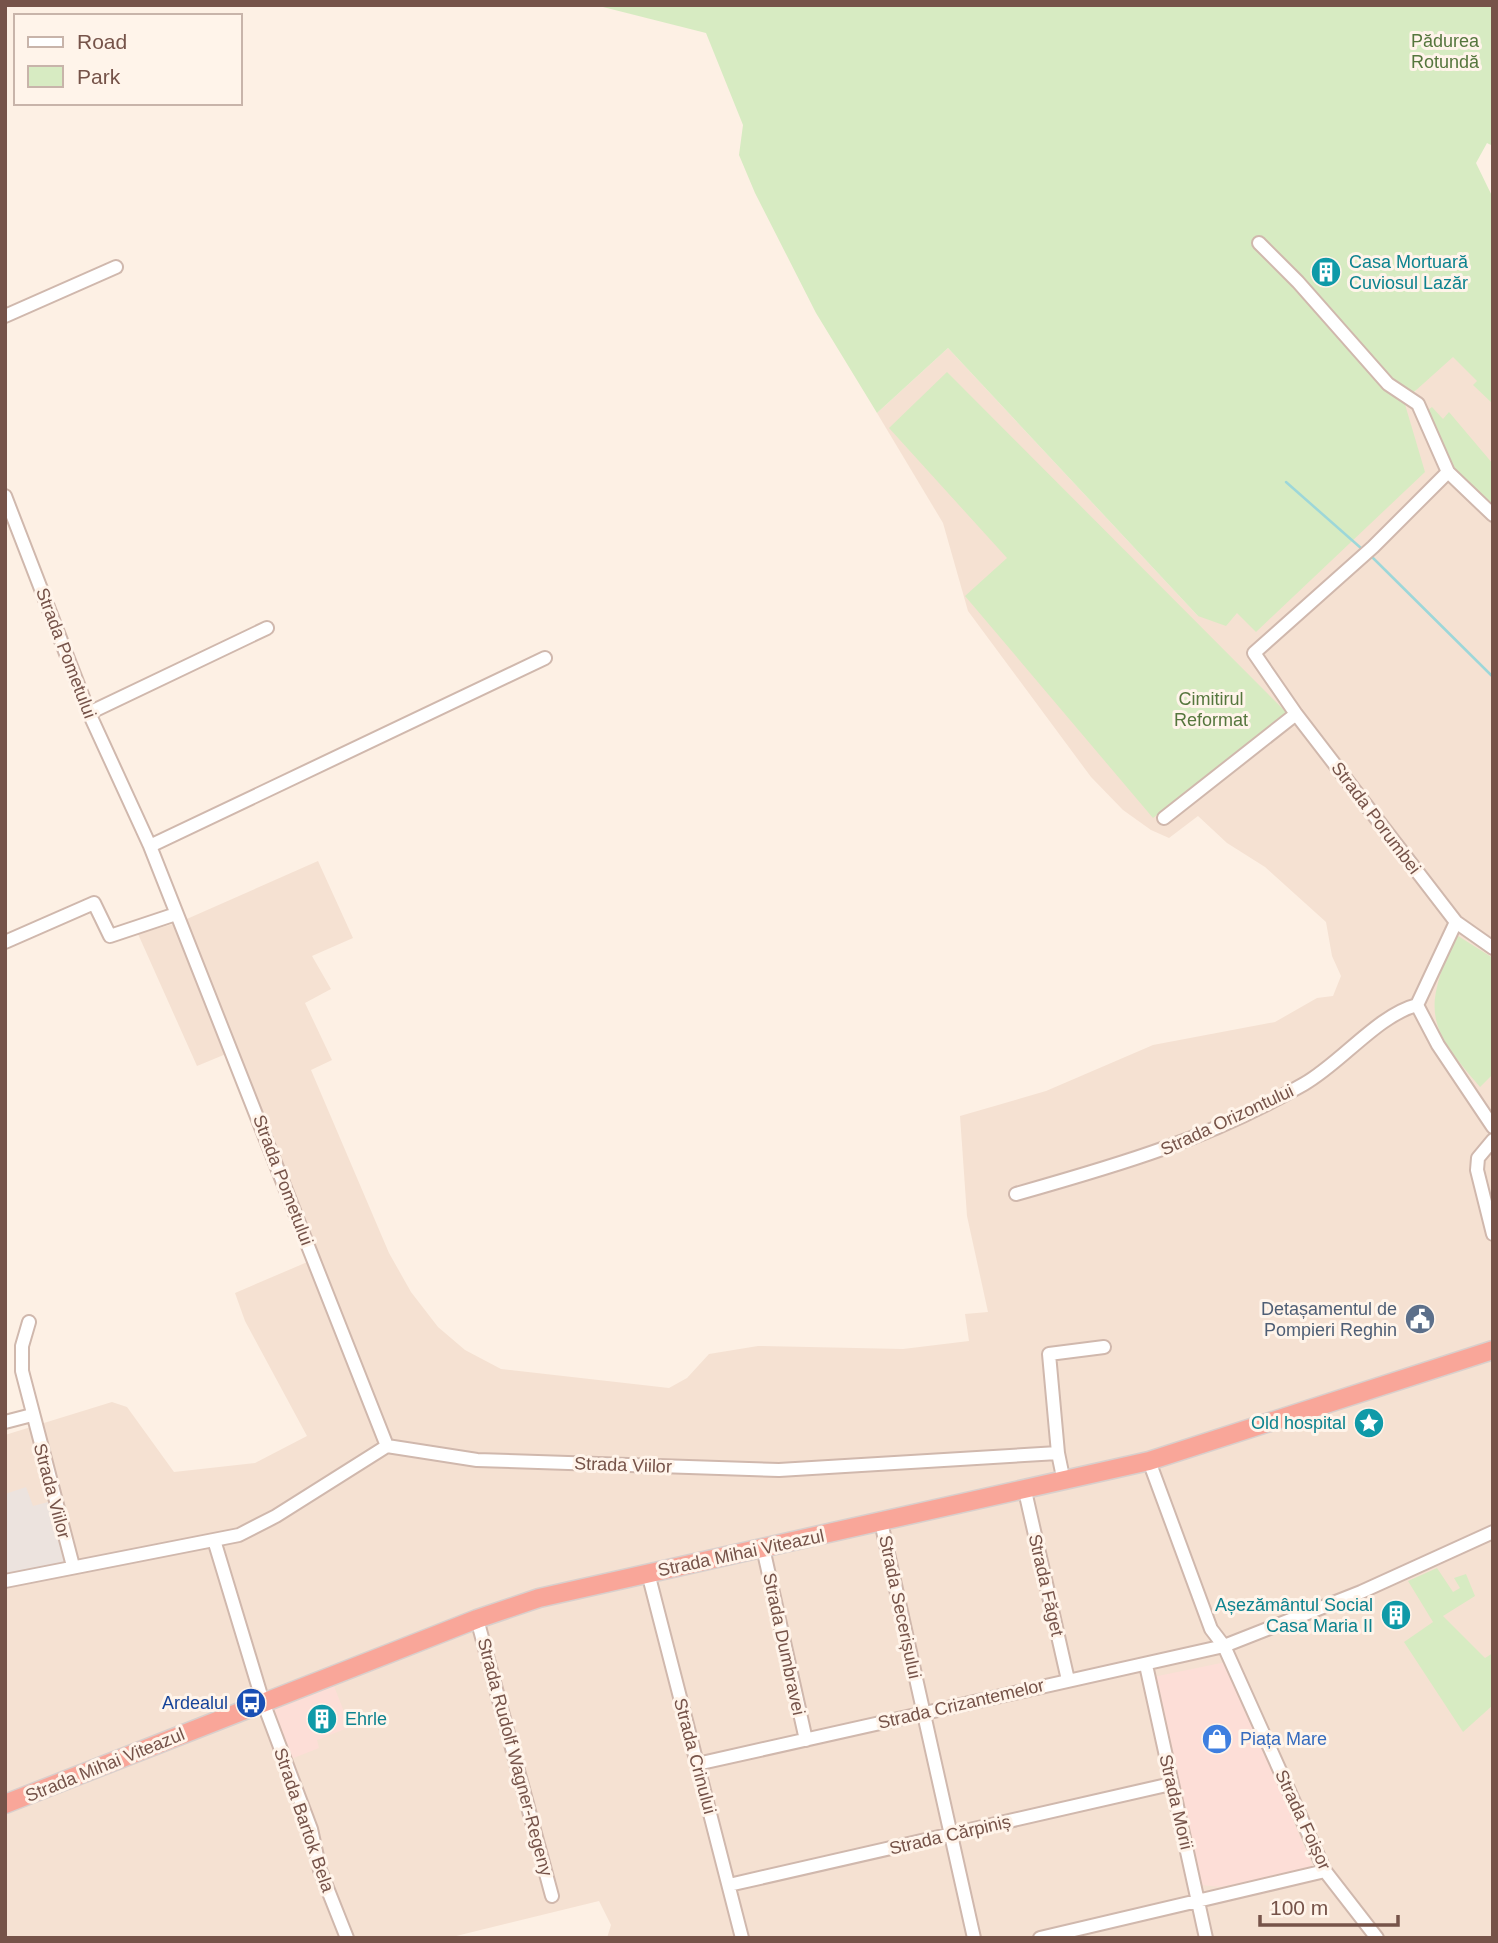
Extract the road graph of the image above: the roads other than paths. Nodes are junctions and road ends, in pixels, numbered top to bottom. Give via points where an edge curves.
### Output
1 (1259, 243) dead end
2 (116, 267) dead end
3 (5, 316) edge
4 (1448, 472) junction
5 (5, 496) edge
6 (1493, 515) edge
7 (11, 531) edge
8 (268, 628) dead end
9 (545, 658) dead end
10 (89, 713) junction
11 (1296, 714) junction
12 (1164, 818) dead end
13 (150, 846) junction
14 (176, 914) junction
15 (1456, 922) junction
16 (5, 942) edge
17 (1493, 948) edge
18 (1417, 1005) junction
19 (1493, 1127) edge
20 (1493, 1140) edge
21 (1016, 1194) dead end
22 (1493, 1234) edge
23 (29, 1322) dead end
24 (1104, 1347) dead end
25 (1493, 1350) edge
26 (32, 1415) junction
27 (5, 1422) edge
28 (387, 1446) junction
29 (1058, 1453) junction
30 (1149, 1461) junction
31 (1063, 1482) junction
32 (1025, 1491) junction
33 (881, 1522) junction
34 (1493, 1532) edge
35 (214, 1540) junction
36 (763, 1548) junction
37 (73, 1566) junction
38 (648, 1573) junction
39 (5, 1580) edge
40 (477, 1619) junction
41 (1224, 1646) junction
42 (1146, 1665) junction
43 (1068, 1680) junction
44 (263, 1702) junction
45 (923, 1713) junction
46 (806, 1740) junction
47 (697, 1764) junction
48 (1171, 1784) junction
49 (5, 1804) edge
50 (952, 1835) junction
51 (1325, 1871) junction
52 (729, 1885) junction
53 (552, 1896) dead end
54 (1199, 1902) junction
55 (347, 1938) edge
56 (742, 1938) edge
57 (974, 1938) edge
58 (1040, 1938) edge
59 (1206, 1938) edge
60 (1377, 1938) edge

1 - 4 street via 1388,384 1418,404
2 - 3 street
4 - 6 street
4 - 11 street, Strada Porumbei via 1362,558 1254,653
5 - 7 street, Strada Pometului
7 - 10 street, Strada Pometului
8 - 10 street
9 - 13 street
10 - 13 street, Strada Pometului
11 - 12 street
11 - 15 street, Strada Porumbei
13 - 14 street, Strada Pometului
14 - 16 street via 110,936 94,903
14 - 28 street, Strada Pometului
15 - 17 street, Strada Porumbei
15 - 18 street
18 - 19 street
18 - 21 street, Strada Orizontului via 1399,1012 1320,1074 1245,1116 1178,1146
20 - 22 street via 1478,1158 1477,1170
23 - 26 street, Strada Viilor via 21,1357
24 - 29 street via 1049,1354
25 - 30 highway, Strada Mihai Viteazul
26 - 27 street
26 - 37 street, Strada Viilor
28 - 29 street, Strada Viilor via 477,1460 779,1470
28 - 35 street via 256,1528
29 - 31 street
30 - 31 highway, Strada Mihai Viteazul
30 - 41 street, Strada Foișor via 1211,1629
31 - 32 highway, Strada Mihai Viteazul
32 - 33 highway, Strada Mihai Viteazul
32 - 43 street, Strada Făget
33 - 36 highway, Strada Mihai Viteazul
33 - 45 street, Strada Secerișului
34 - 41 street, Strada Crizantemelor via 1361,1592
35 - 37 street
35 - 44 street
36 - 38 highway, Strada Mihai Viteazul
36 - 46 street, Strada Dumbravei
37 - 39 street
38 - 40 highway, Strada Mihai Viteazul via 539,1598
38 - 47 street, Strada Crinului
40 - 44 highway, Strada Mihai Viteazul
40 - 53 street, Strada Rudolf Wagner-Regeny
41 - 42 street, Strada Crizantemelor
41 - 51 street, Strada Foișor
42 - 43 street, Strada Crizantemelor
42 - 48 street, Strada Morii
43 - 45 street, Strada Crizantemelor
44 - 49 highway, Strada Mihai Viteazul
44 - 55 street, Strada Bartok Bela
45 - 46 street, Strada Crizantemelor
45 - 50 street, Strada Secerișului
46 - 47 street, Strada Crizantemelor
47 - 52 street, Strada Crinului
48 - 50 street, Strada Cărpiniș
48 - 54 street, Strada Morii
50 - 52 street, Strada Cărpiniș
50 - 57 street, Strada Secerișului
51 - 54 street
51 - 60 street, Strada Foișor
52 - 56 street, Strada Crinului
54 - 58 street
54 - 59 street, Strada Morii

